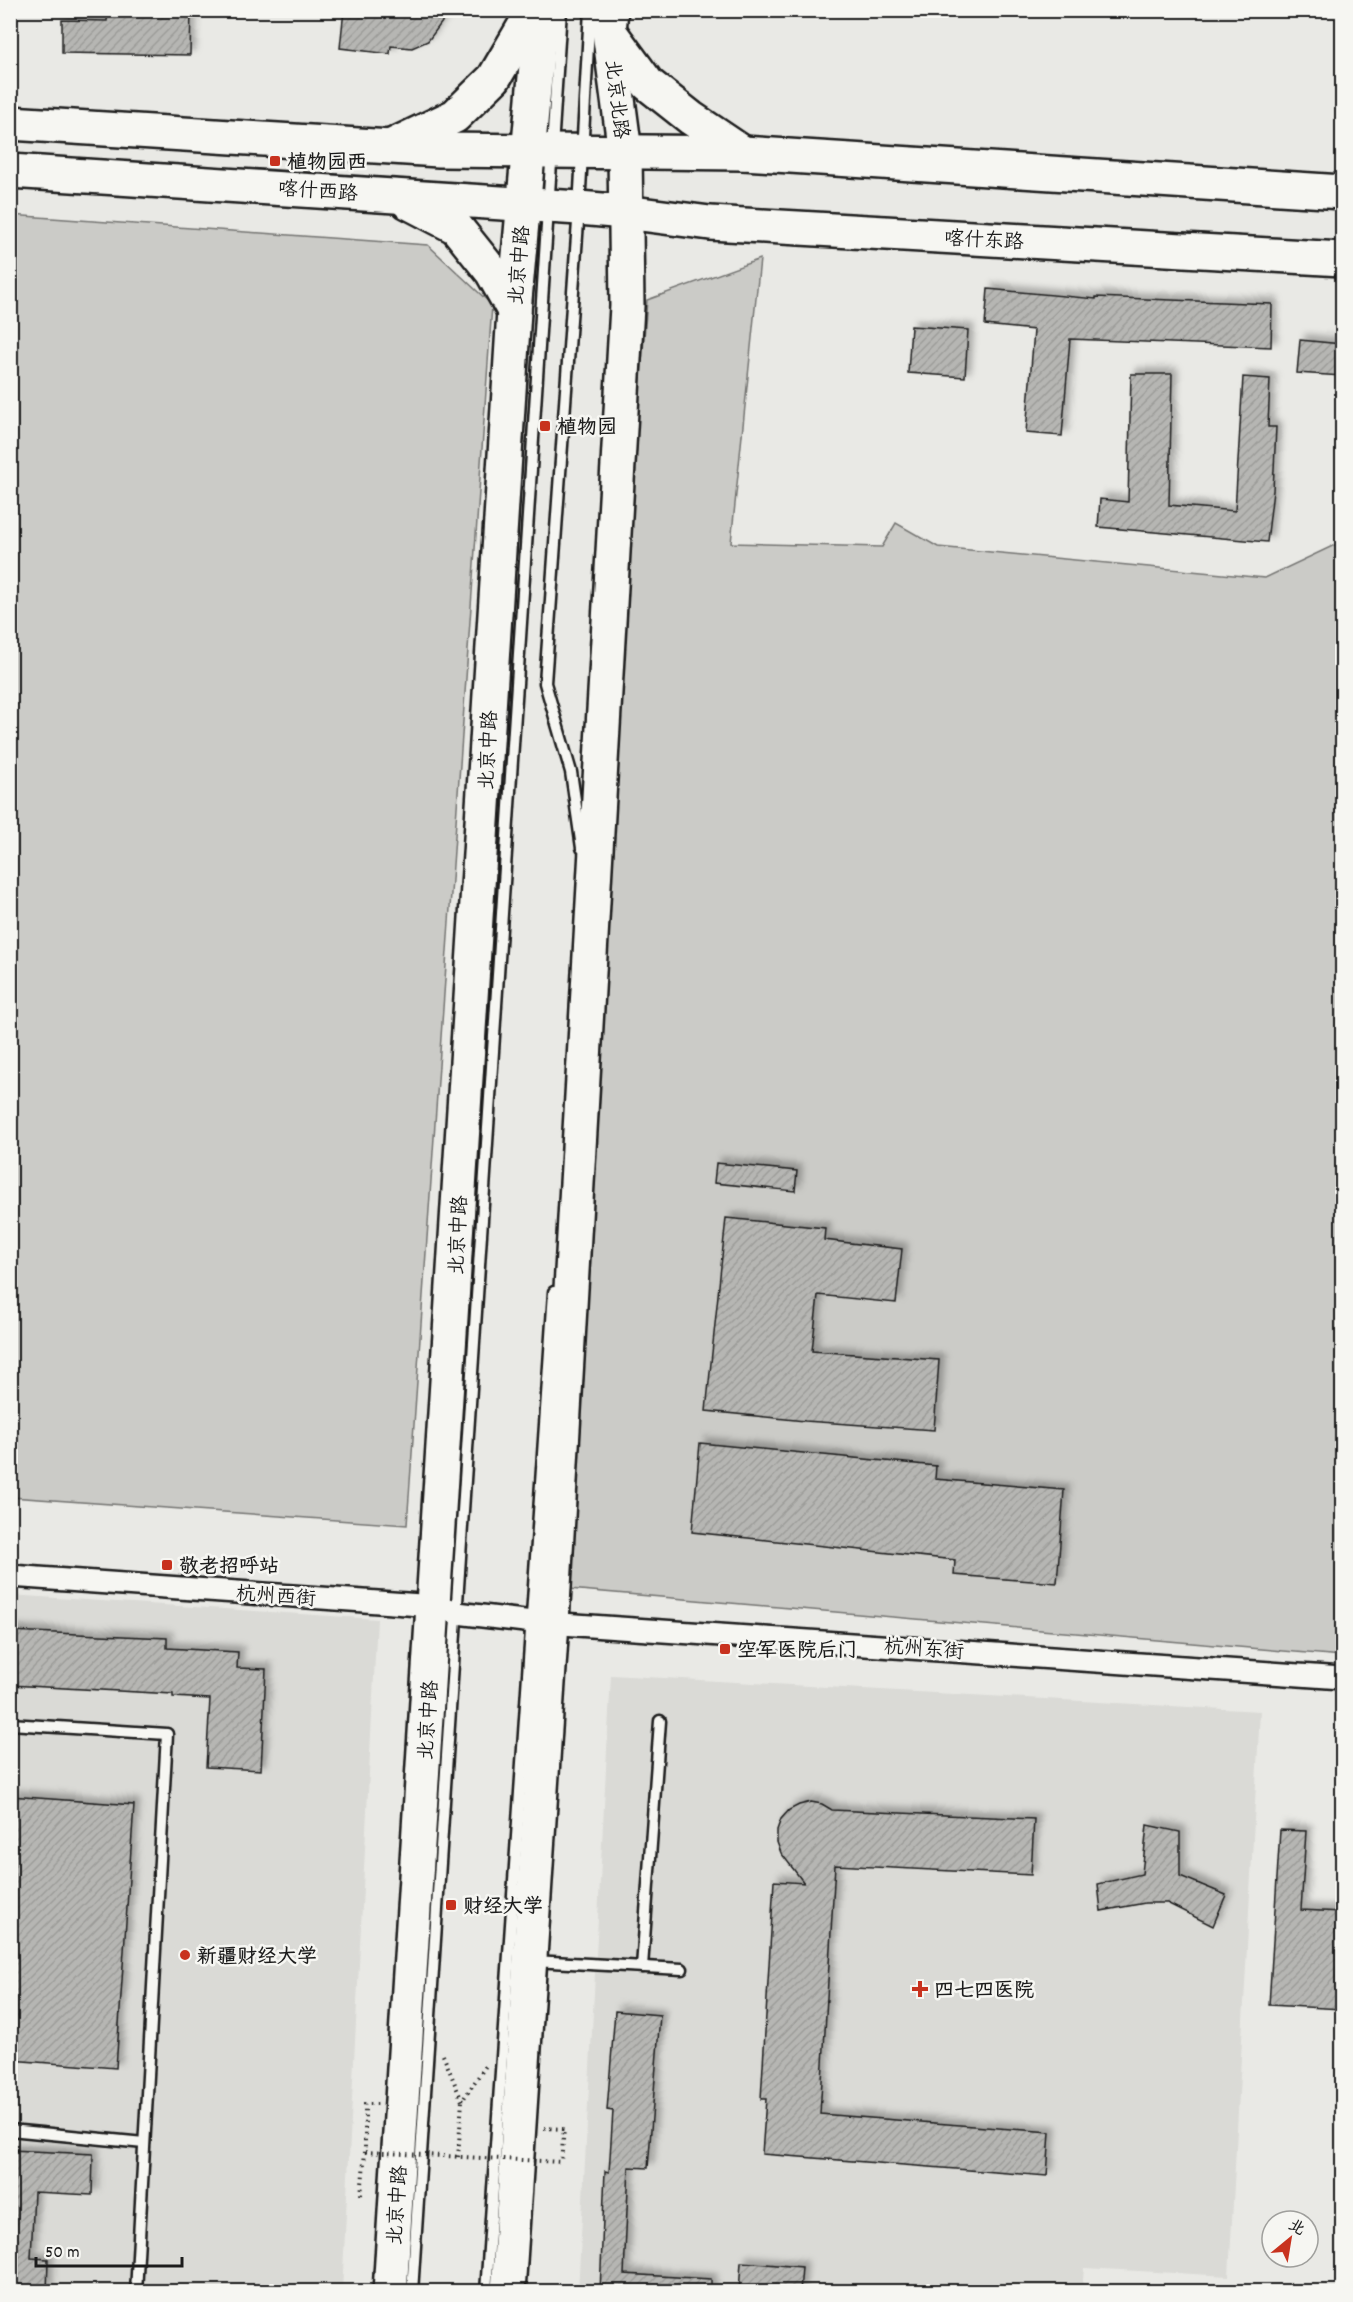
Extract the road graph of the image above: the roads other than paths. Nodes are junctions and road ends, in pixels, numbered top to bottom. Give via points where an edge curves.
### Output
1 (534, 10) edge
2 (541, 10) edge
3 (561, 10) edge
4 (604, 17) edge
5 (10, 123) edge
6 (390, 146) junction
7 (625, 152) junction
8 (743, 153) junction
9 (10, 171) edge
10 (548, 178) junction
11 (1342, 192) edge
12 (396, 195) junction
13 (626, 199) junction
14 (1342, 260) edge
15 (514, 311) junction
16 (582, 858) dead end
17 (555, 1277) dead end
18 (10, 1576) edge
19 (446, 1610) junction
20 (543, 1622) junction
21 (1342, 1678) edge
22 (660, 1721) dead end
23 (10, 1724) edge
24 (530, 1961) junction
25 (642, 1967) junction
26 (682, 1969) dead end
27 (10, 2130) edge
28 (144, 2143) junction
29 (136, 2292) edge
30 (390, 2292) edge
31 (412, 2292) edge
32 (486, 2292) edge
33 (508, 2292) edge

1 - 6 main road via 494,78 455,116
2 - 10 main road
3 - 10 lane
4 - 7 main road, 北京北路
4 - 8 main road via 648,84
4 - 10 lane
5 - 6 main road, 喀什西路
6 - 10 main road, 喀什西路
7 - 8 main road
7 - 10 main road, 喀什西路
7 - 13 main road, 北京北路
8 - 11 main road
9 - 12 main road, 喀什西路
10 - 12 main road, 喀什西路
10 - 13 main road, 喀什西路
10 - 15 main road, 北京中路
10 - 16 lane via 545,683 571,772
10 - 19 lane
12 - 15 main road via 456,227 492,272
13 - 14 main road, 喀什东路 via 710,223
13 - 20 main road via 627,306
15 - 19 main road, 北京中路
17 - 20 lane
18 - 19 street, 杭州西街
19 - 20 street, 杭州东街
19 - 30 main road, 北京中路
19 - 31 lane
20 - 21 street, 杭州东街
20 - 24 main road
20 - 32 lane
22 - 25 lane
23 - 28 lane via 167,1734
24 - 25 lane
24 - 33 main road
25 - 26 lane
27 - 28 lane
28 - 29 lane

